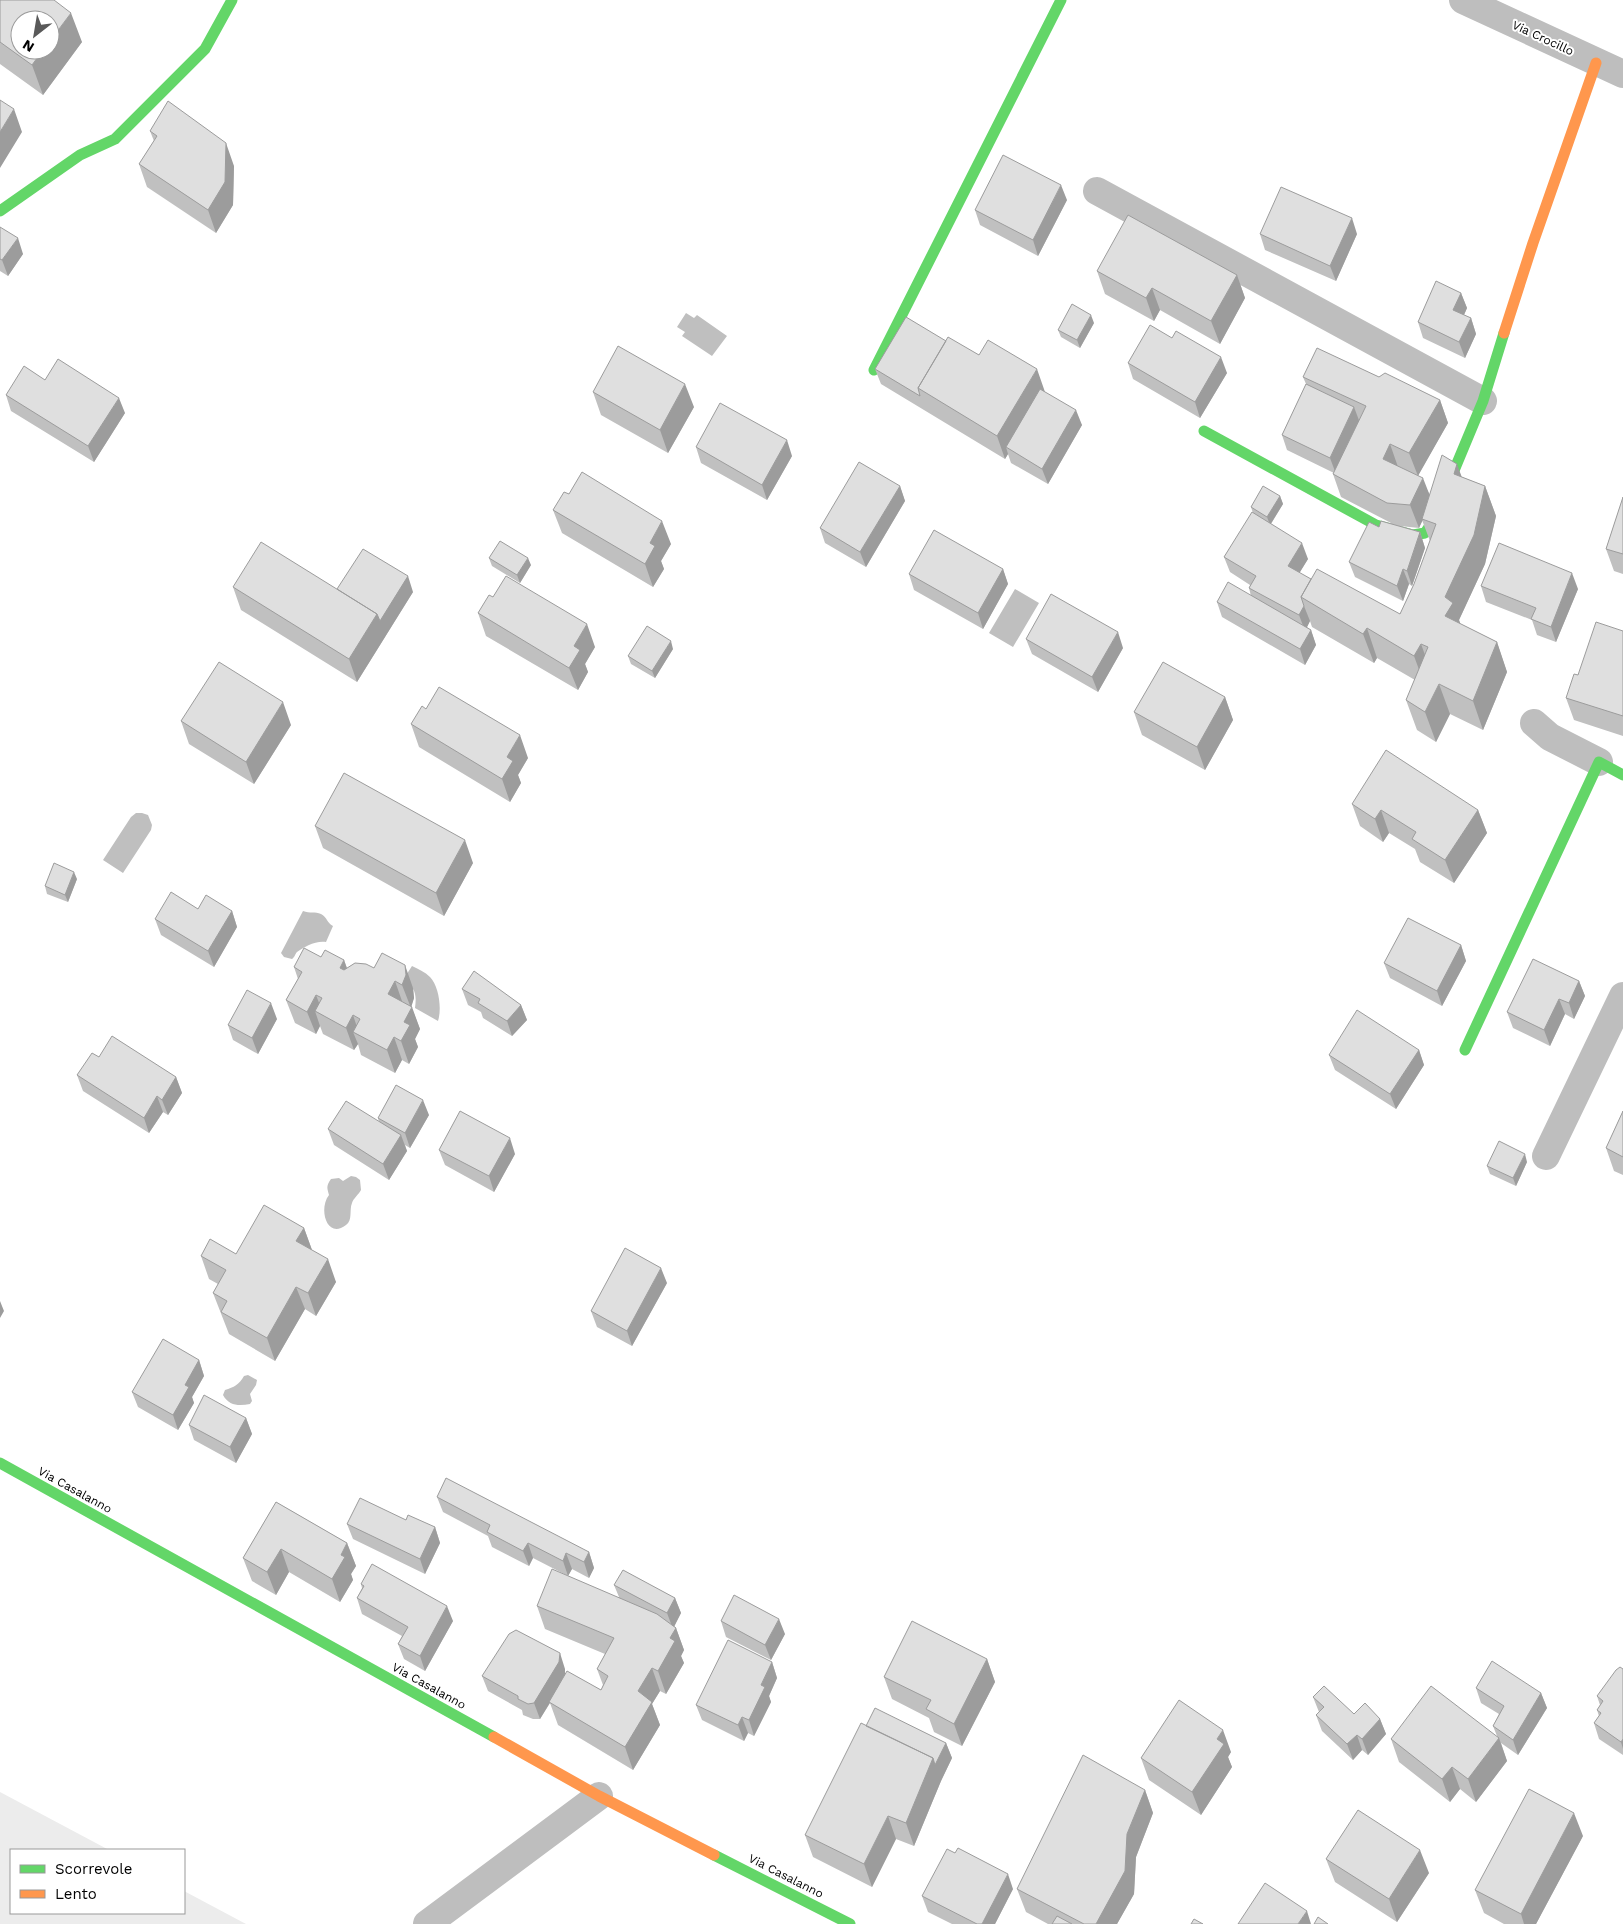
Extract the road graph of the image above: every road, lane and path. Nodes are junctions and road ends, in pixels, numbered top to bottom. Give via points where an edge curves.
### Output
1 (232, 0) edge
2 (1060, 0) edge
3 (1463, 0) edge
4 (1615, 67) edge
5 (1097, 191) dead end
6 (0, 211) edge
7 (874, 370) edge
8 (1483, 402) junction
9 (1204, 431) dead end
10 (1534, 723) dead end
11 (1599, 762) junction
12 (1623, 775) edge
13 (1623, 996) edge
14 (1465, 1050) dead end
15 (1546, 1156) dead end
16 (0, 1463) edge
17 (599, 1796) junction
18 (427, 1924) edge
19 (850, 1924) edge

1 - 6 street via 205,49 115,139 80,156
2 - 7 street
3 - 4 street, Via Crocillo
4 - 8 street via 1533,243
5 - 8 street
8 - 9 street via 1433,522 1425,533 1413,536 1376,525
10 - 11 street via 1550,737
11 - 12 street
11 - 14 street
13 - 15 street
16 - 17 street, Via Casalanno
17 - 18 street
17 - 19 street, Via Casalanno

